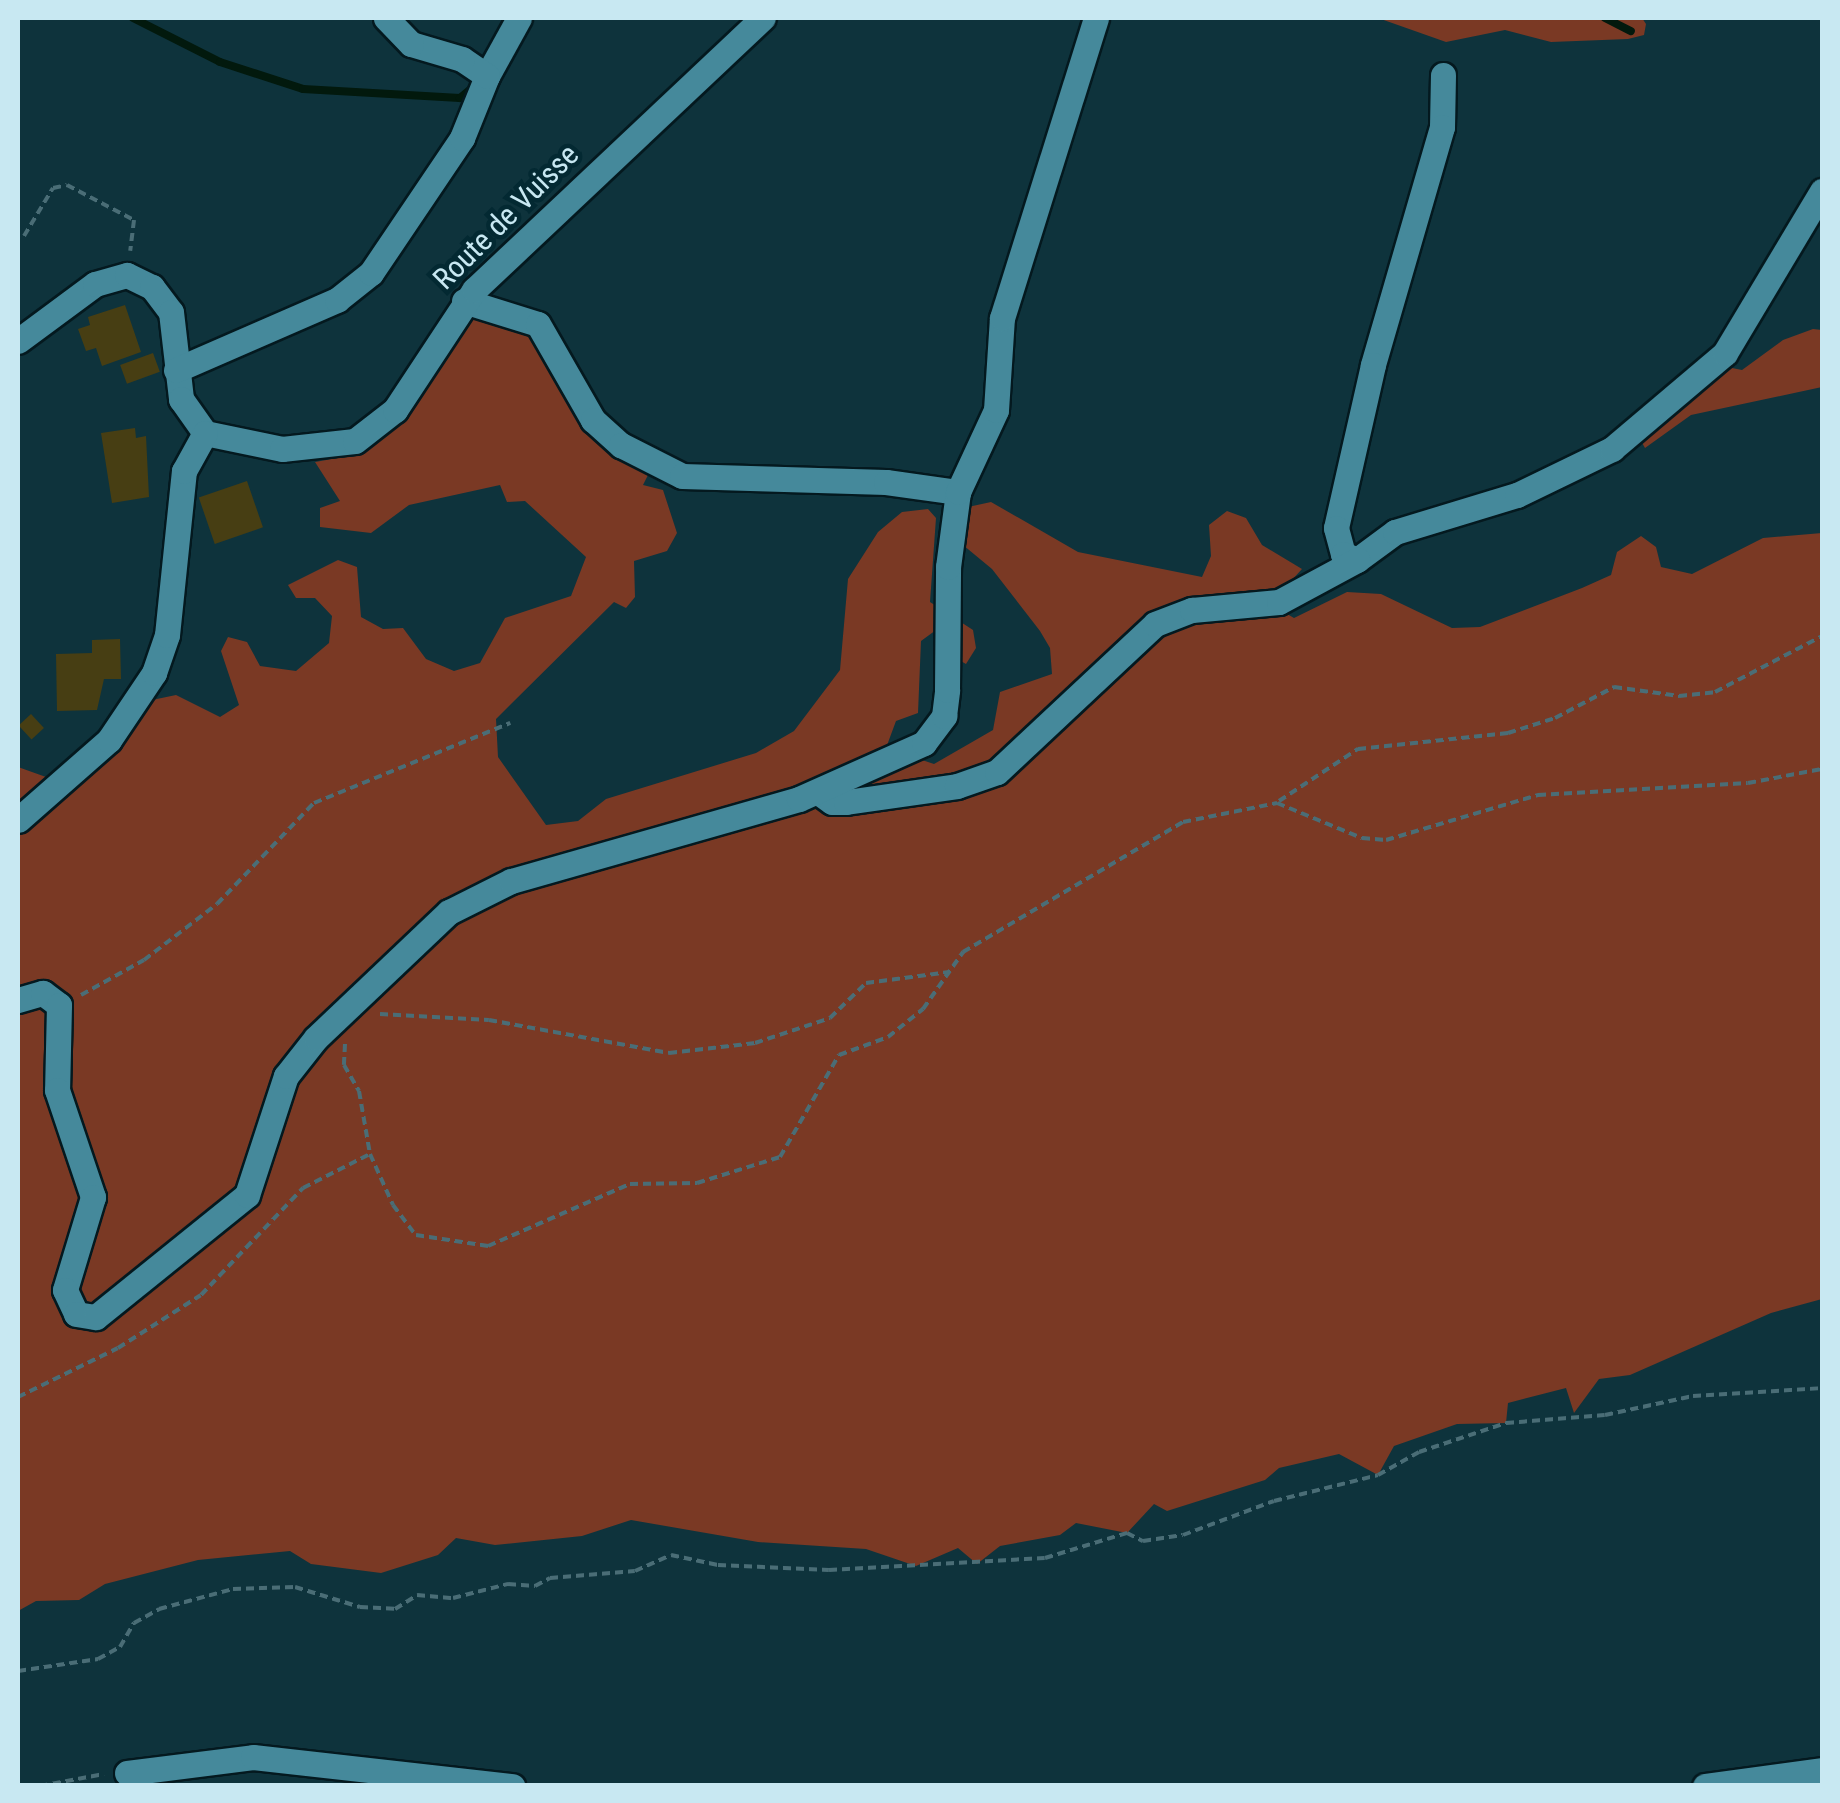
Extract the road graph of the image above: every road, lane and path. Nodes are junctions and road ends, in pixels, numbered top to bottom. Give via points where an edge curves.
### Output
1 (386, 18) edge
2 (518, 18) edge
3 (763, 18) edge
4 (1096, 18) edge
5 (1443, 74) dead end
6 (487, 76) junction
7 (1822, 191) edge
8 (24, 236) dead end
9 (126, 275) junction
10 (464, 301) junction
11 (18, 341) edge
12 (176, 370) junction
13 (205, 433) junction
14 (958, 492) junction
15 (1358, 560) junction
16 (1822, 636) edge
17 (510, 723) dead end
18 (1822, 769) edge
19 (818, 792) junction
20 (1277, 803) junction
21 (18, 820) edge
22 (948, 972) junction
23 (18, 1000) edge
24 (58, 1005) junction
25 (346, 1010) junction
26 (370, 1154) junction
27 (1822, 1388) edge
28 (18, 1397) edge
29 (18, 1671) edge
30 (1822, 1770) edge
31 (127, 1773) joint
32 (40, 1786) edge
33 (512, 1786) edge
34 (1704, 1786) edge

1 - 6 street via 411,44 462,60
2 - 6 street
3 - 10 street, Route de Vuisse
4 - 14 street via 1002,318 996,410
5 - 15 street via 1442,127 1373,365 1336,528 1343,554
6 - 12 street via 462,138 371,274 337,300
7 - 15 street via 1725,353 1612,449 1518,495 1396,532
8 - 9 path via 54,188 67,185 134,220
9 - 11 street via 95,284
9 - 12 street via 144,281 166,302
10 - 13 street, Route de Vuisse via 401,402 365,436 300,450
10 - 14 street via 538,324 592,420 621,445 682,476 886,482
12 - 13 street via 184,408
13 - 21 street via 184,470 168,624 154,673 109,740
14 - 19 street via 941,721 913,751
15 - 19 street via 1279,602 1192,610 1155,624 1021,754 987,776 846,802
16 - 20 path via 1715,692 1679,696 1614,687 1508,733 1358,749
17 - 24 path via 314,803 217,904 144,960
18 - 20 path via 1748,783 1538,795 1386,840 1362,838
19 - 25 street via 486,891 432,926
20 - 22 path via 1157,832 963,952
22 - 25 path via 866,984 830,1018 755,1044 669,1053 488,1020
22 - 26 path via 923,1009 888,1036 838,1055 780,1157 697,1182 630,1184 488,1246 416,1235 393,1205
23 - 24 street via 43,992
24 - 25 street via 57,1090 93,1182 89,1218 65,1290 71,1308 86,1318 106,1314 247,1195 286,1076
25 - 26 path via 344,1065 358,1092
26 - 28 path via 303,1188 201,1295 118,1348
27 - 29 path via 1693,1396 1506,1424 1419,1452 1378,1475 1184,1534 1143,1542 1127,1534 1028,1561 994,1566 940,1559 880,1570 829,1570 718,1566 671,1555 635,1571 508,1584 453,1598 417,1596 396,1609 295,1588 233,1589 146,1616 120,1647 98,1659
30 - 34 street
31 - 32 path
31 - 33 street via 252,1757

